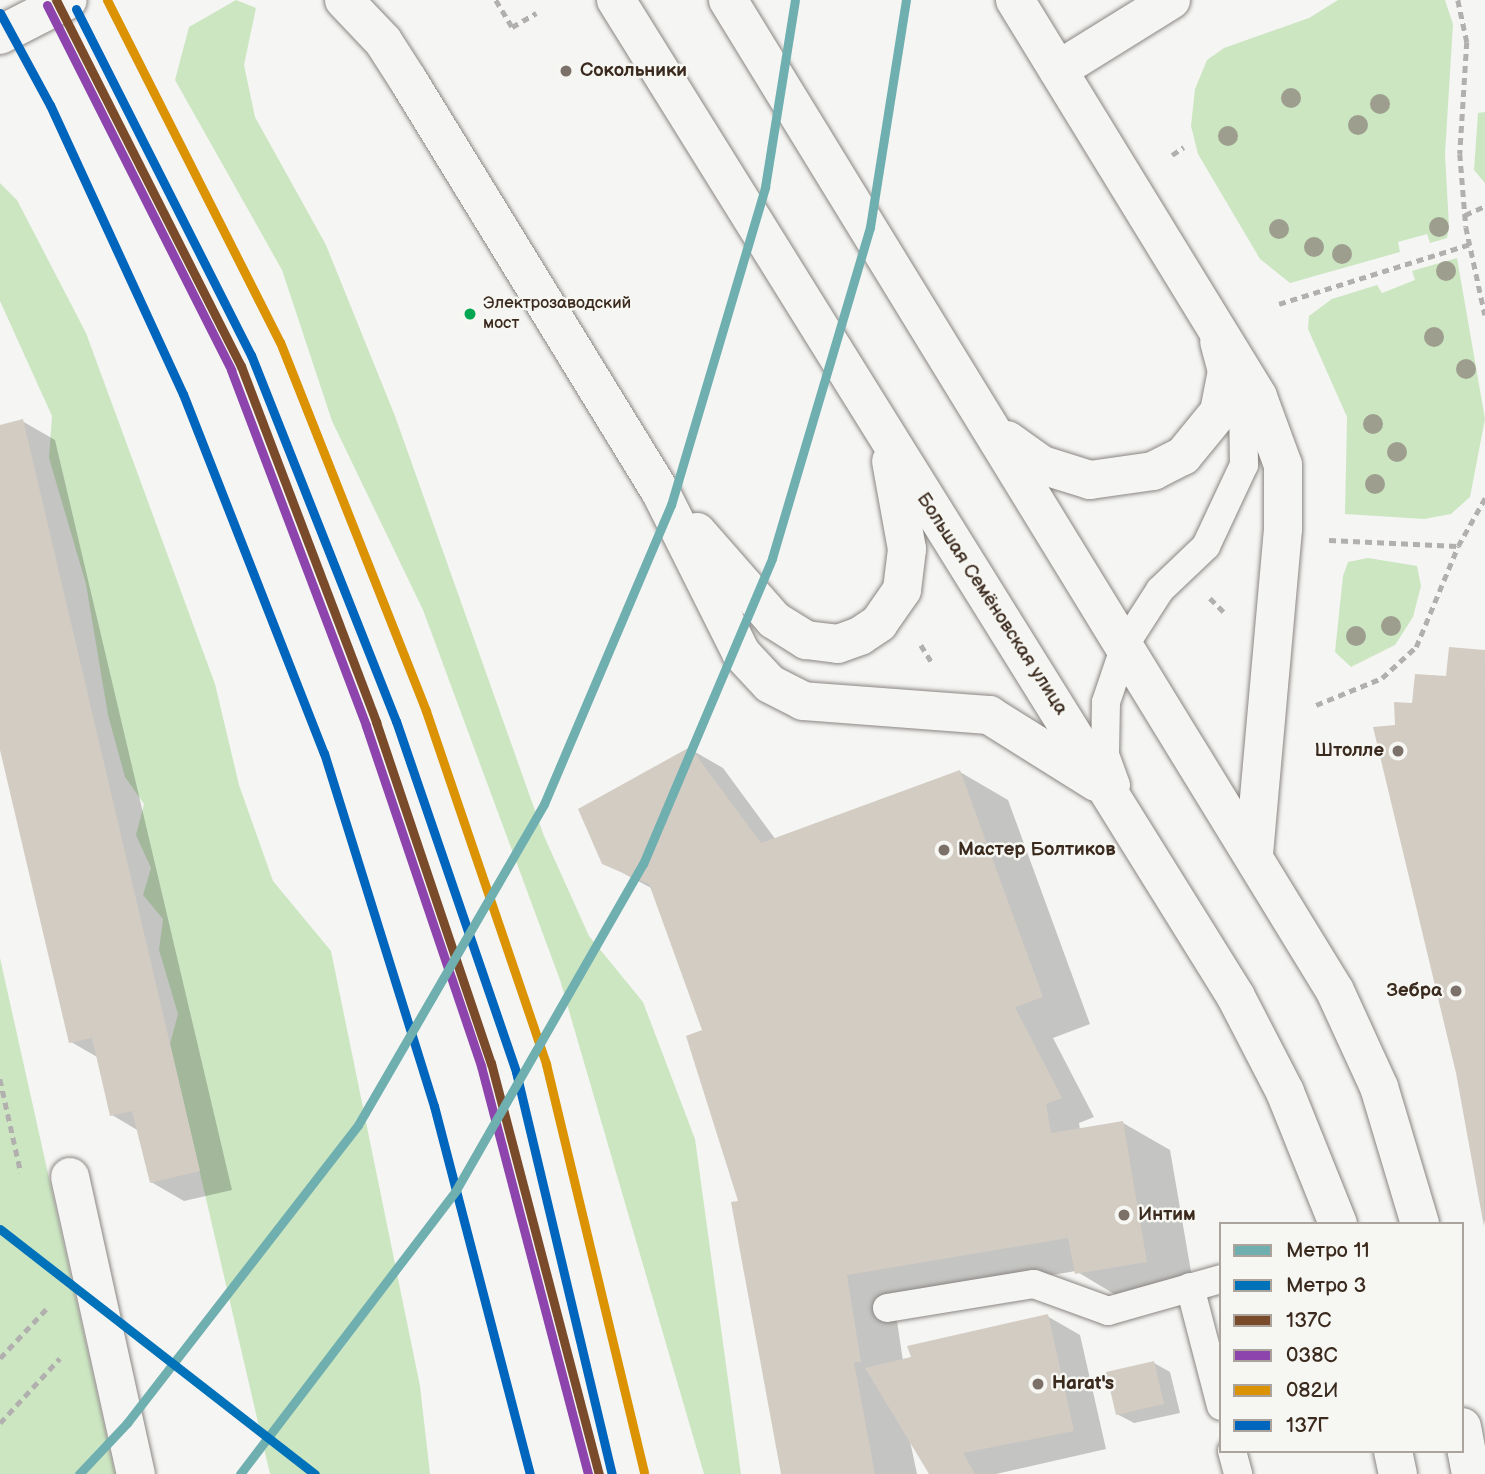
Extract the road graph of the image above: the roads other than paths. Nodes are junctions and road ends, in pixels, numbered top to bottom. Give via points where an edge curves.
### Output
1 (68, 0) edge
2 (344, 0) edge
3 (369, 0) edge
4 (616, 0) edge
5 (728, 0) edge
6 (1015, 0) edge
7 (1171, 0) edge
8 (0, 35) edge
9 (383, 41) junction
10 (1058, 70) junction
11 (1212, 320) junction
12 (992, 426) junction
13 (903, 480) junction
14 (660, 491) junction
15 (1126, 643) junction
16 (1123, 807) junction
17 (1254, 852) junction
18 (70, 1177) dead end
19 (1337, 1222) edge
20 (1419, 1222) edge
21 (1219, 1280) edge
22 (1190, 1287) junction
23 (887, 1308) dead end
24 (1219, 1398) edge
25 (1464, 1437) edge
26 (1233, 1453) edge
27 (1393, 1453) edge
28 (136, 1474) edge
29 (1238, 1474) edge
30 (1398, 1474) edge
31 (1471, 1474) edge

1 - 8 main road
2 - 9 main road
3 - 9 main road
4 - 13 main road via 882,431
5 - 12 main road
6 - 10 main road
7 - 10 main road
9 - 14 main road
10 - 11 main road
11 - 12 main road via 1227,371 1219,412 1183,456 1153,471 1114,481 1065,474 1016,448
11 - 15 lane via 1243,399 1244,465 1206,546 1160,590
11 - 17 main road via 1258,397 1283,465 1283,529
12 - 15 main road
13 - 14 main road via 907,549 902,590 879,623 838,644 806,640 774,620
13 - 16 main road, Большая Семёновская улица
14 - 16 main road via 741,653 770,684 803,701 989,715 1083,769
15 - 16 lane via 1106,702 1105,754
15 - 17 main road
16 - 19 main road, Большая Семёновская улица via 1236,997 1285,1092
17 - 20 main road via 1335,990 1379,1087
18 - 28 main road
21 - 22 lane
22 - 23 lane via 1108,1311 1034,1284
22 - 24 lane
25 - 31 main road
26 - 29 lane
27 - 30 main road

